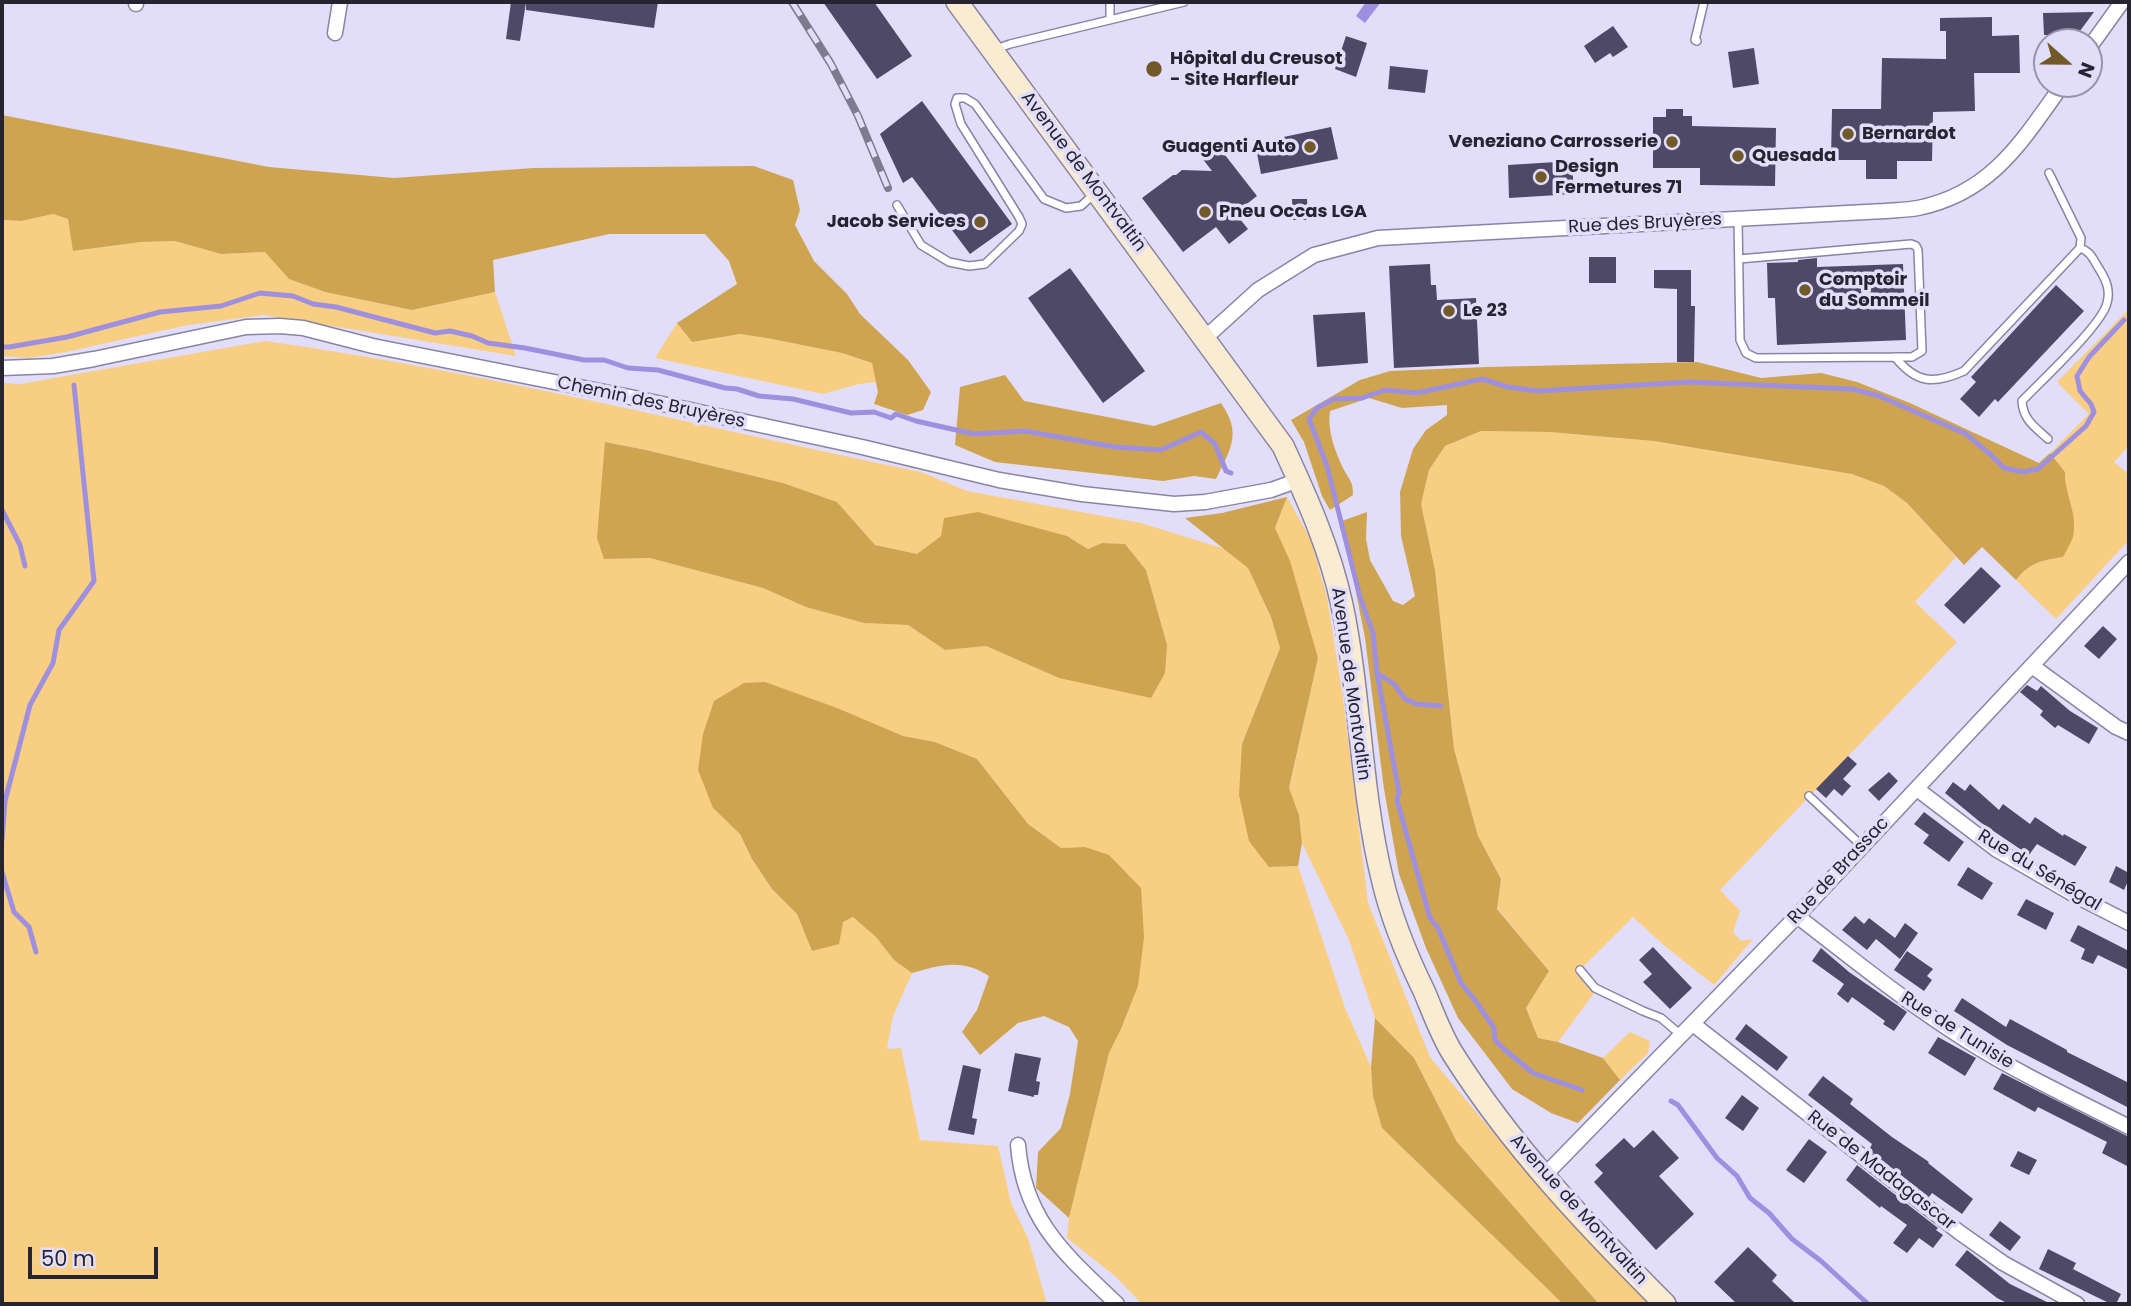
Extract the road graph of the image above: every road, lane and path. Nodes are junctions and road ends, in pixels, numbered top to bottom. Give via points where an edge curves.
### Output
1 (340, 2) edge
2 (957, 2) edge
3 (1110, 2) edge
4 (1183, 2) edge
5 (1704, 2) edge
6 (2122, 2) edge
7 (1110, 20) junction
8 (2103, 28) edge
9 (335, 33) dead end
10 (1697, 41) dead end
11 (992, 51) junction
12 (2053, 98) edge
13 (2049, 173) dead end
14 (1097, 192) junction
15 (897, 205) dead end
16 (1738, 219) junction
17 (2080, 248) junction
18 (1739, 259) junction
19 (1205, 338) junction
20 (1895, 357) junction
21 (2, 368) edge
22 (2048, 439) dead end
23 (1298, 480) junction
24 (2129, 562) edge
25 (2032, 666) junction
26 (2129, 733) edge
27 (1917, 789) junction
28 (1809, 796) dead end
29 (1862, 847) junction
30 (1797, 916) junction
31 (2129, 923) edge
32 (1580, 970) dead end
33 (1693, 1024) junction
34 (1682, 1036) junction
35 (2129, 1126) edge
36 (1018, 1145) dead end
37 (1544, 1176) junction
38 (1117, 1304) edge
39 (1665, 1304) edge
40 (2077, 1304) edge

1 - 9 street
2 - 11 street, Avenue de Montvaltin
3 - 7 lane
4 - 7 lane
5 - 10 lane
6 - 8 street
7 - 11 lane
11 - 14 street, Avenue de Montvaltin
12 - 16 street, Rue des Bruyères via 2000,167 1946,200 1916,208
13 - 17 lane via 2081,238
14 - 15 lane via 1081,205 1066,208 1044,199 975,104 957,98 961,124 1020,217 1019,231 985,264 949,262 921,245
14 - 19 street, Avenue de Montvaltin
16 - 18 lane
16 - 19 street, Rue des Bruyères via 1378,239 1314,255 1258,290
17 - 20 lane via 1964,371 1949,378 1921,379 1907,372
17 - 22 lane via 2091,255 2107,282 2107,303 2096,323 2022,401 2027,421
18 - 20 lane via 1740,340 1746,353 1756,358
18 - 20 lane via 1916,246 1922,351
19 - 23 street, Avenue de Montvaltin via 1283,446
21 - 23 street, Chemin des Bruyères via 52,366 246,327 280,326 1082,494 1174,504 1205,502
23 - 37 street, Avenue de Montvaltin via 1325,542 1342,605 1367,796 1397,933 1452,1052 1501,1124
24 - 25 street, Rue de Brassac
25 - 26 street
25 - 27 street, Rue de Brassac
27 - 29 street, Rue de Brassac
27 - 31 street, Rue du Sénégal via 1997,850
28 - 29 lane
29 - 30 street, Rue de Brassac
30 - 33 street, Rue de Brassac
30 - 35 street, Rue de Tunisie via 1870,974 1970,1043
32 - 34 lane via 1595,988 1661,1017
33 - 34 street, Rue de Brassac
33 - 40 street, Rue de Madagascar via 1959,1232 2003,1263
34 - 37 street, Rue de Brassac
36 - 38 street via 1024,1188 1040,1219 1060,1247
37 - 39 street, Avenue de Montvaltin

